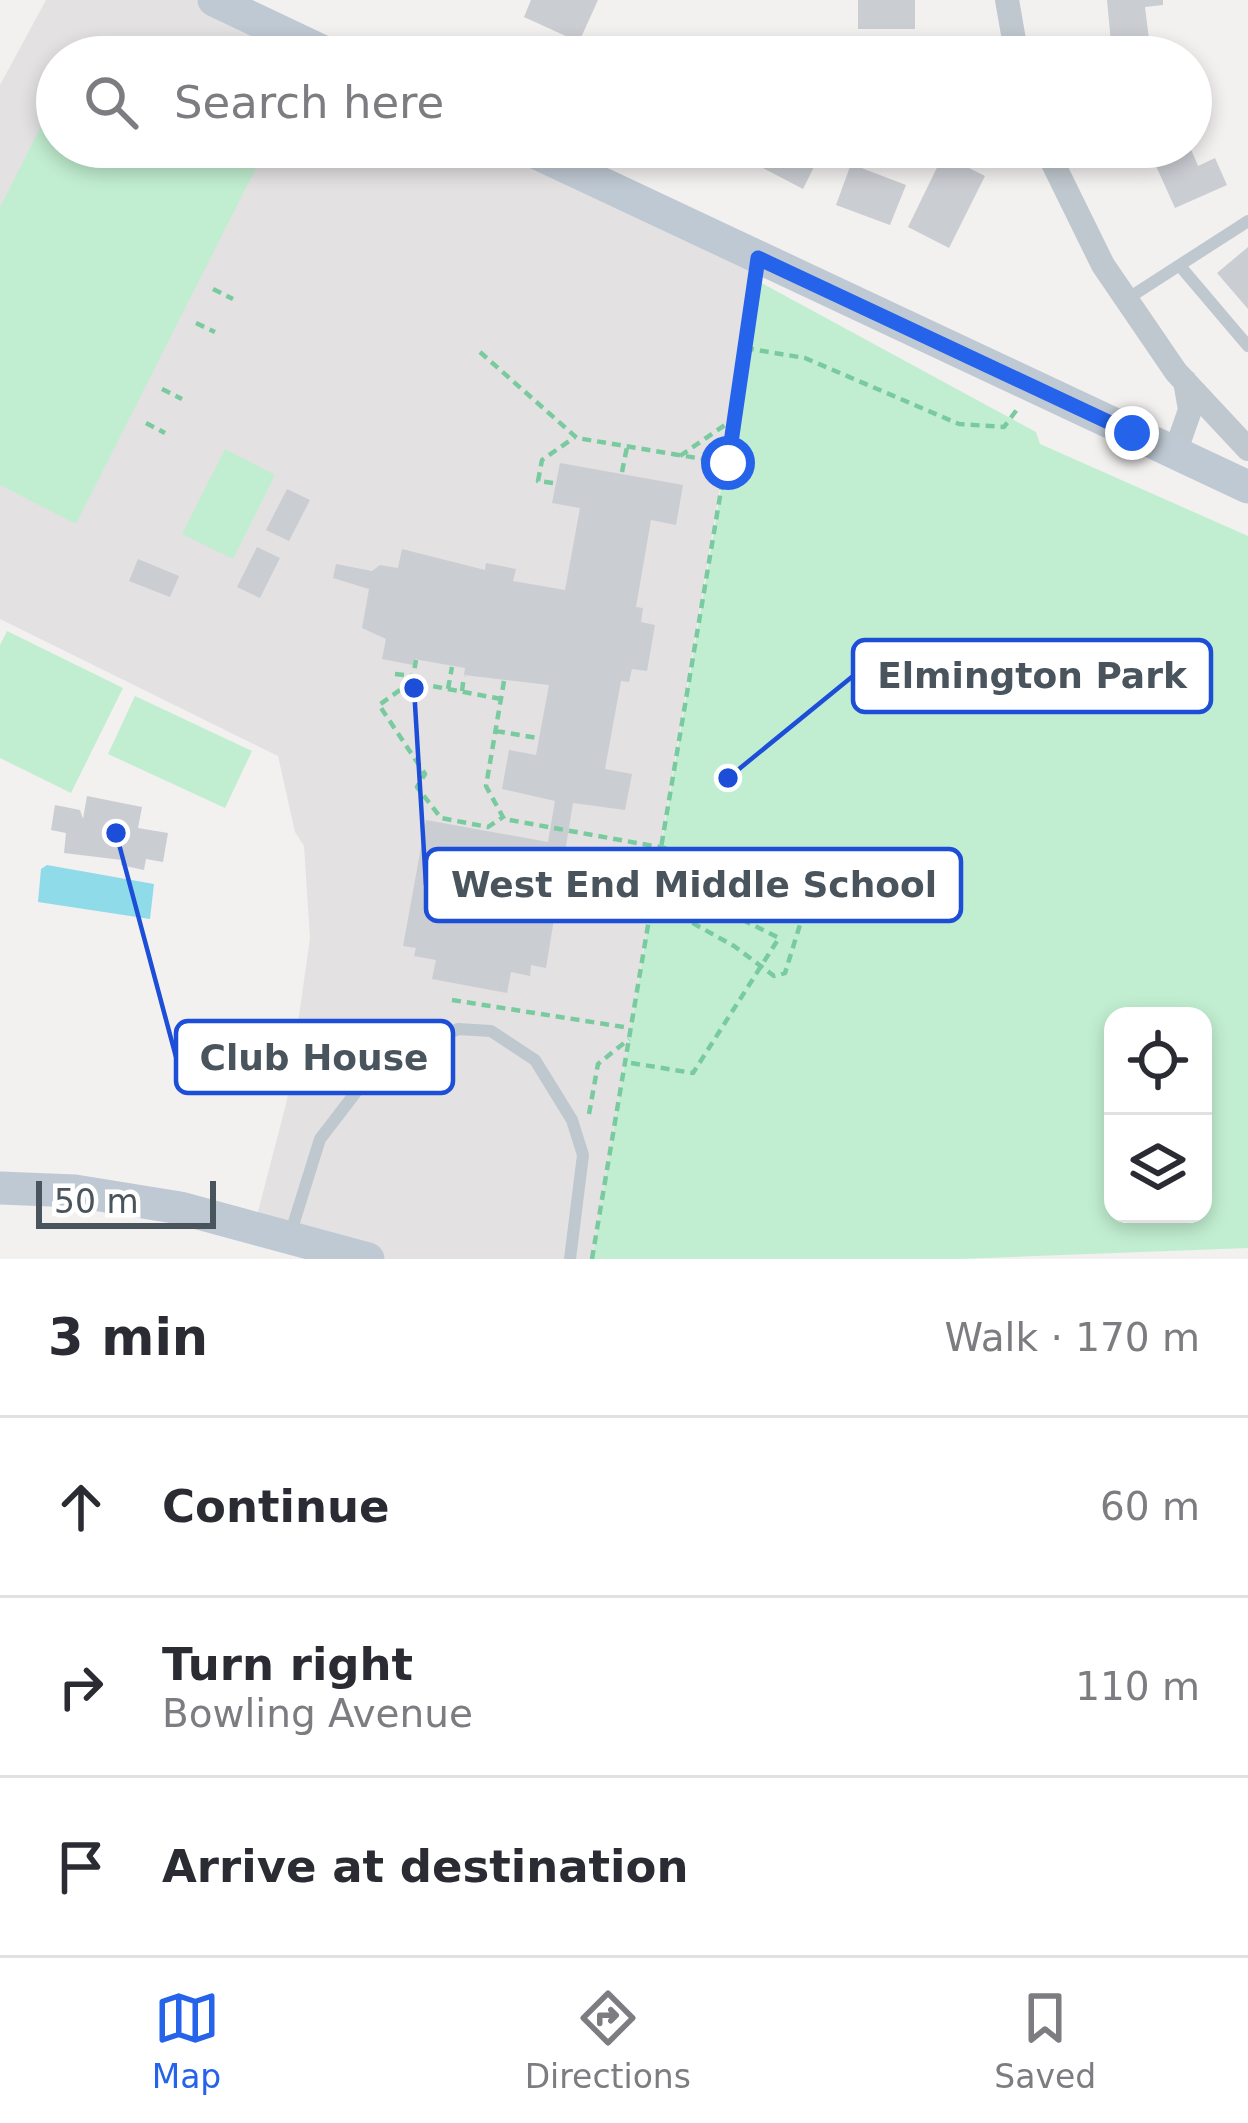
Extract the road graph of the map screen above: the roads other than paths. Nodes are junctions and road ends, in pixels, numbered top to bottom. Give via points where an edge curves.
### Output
1 (214, 0) edge
2 (1007, 0) edge
3 (290, 36) edge
4 (1013, 36) edge
5 (568, 168) edge
6 (1055, 168) edge
7 (1248, 220) edge
8 (1180, 266) junction
9 (1127, 299) junction
10 (1248, 346) edge
11 (1184, 381) junction
12 (1248, 449) edge
13 (1175, 453) junction
14 (1248, 487) edge
15 (0, 1188) edge
16 (289, 1238) junction
17 (357, 1258) edge
18 (569, 1259) edge

1 - 3 street
2 - 4 street
5 - 13 street
6 - 9 street
7 - 8 lane
8 - 9 lane
8 - 10 lane
9 - 11 street
11 - 12 street
11 - 13 street via 1190,410
13 - 14 street
15 - 16 street via 180,1208
16 - 17 street
16 - 18 lane via 320,1138 360,1083 458,1029 491,1031 535,1060 572,1120 583,1155

